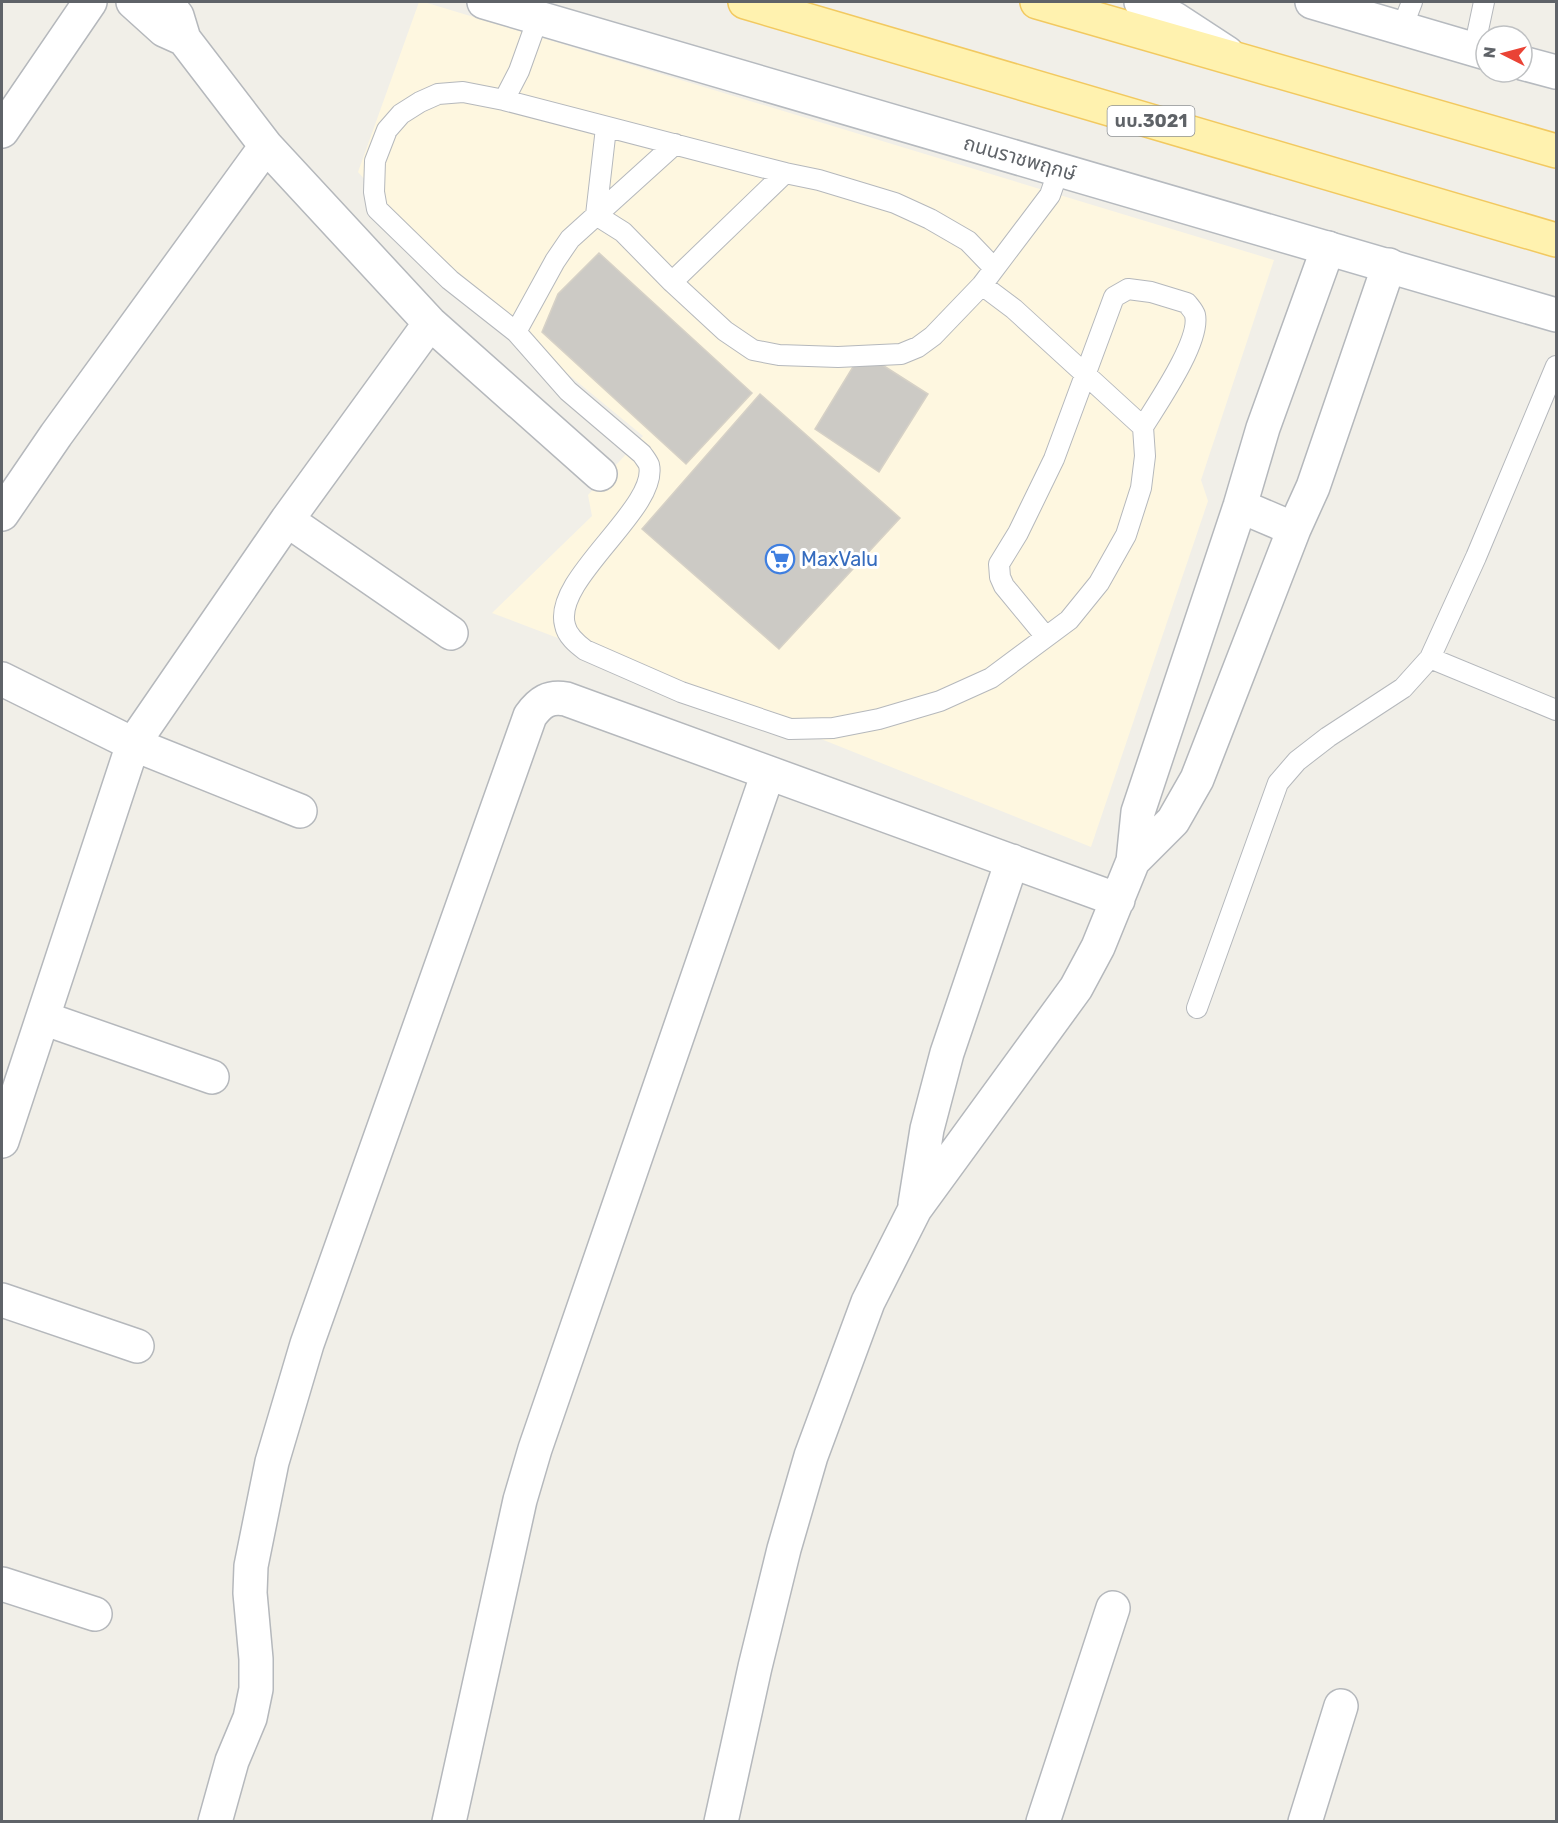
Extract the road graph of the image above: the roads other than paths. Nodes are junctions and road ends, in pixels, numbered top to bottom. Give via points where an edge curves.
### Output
1 (90, 2) edge
2 (133, 2) edge
3 (166, 2) edge
4 (484, 2) edge
5 (745, 2) edge
6 (1037, 2) edge
7 (1141, 2) edge
8 (1312, 2) edge
9 (1484, 2) edge
10 (1407, 15) edge
11 (538, 18) junction
12 (1482, 24) edge
13 (184, 39) junction
14 (1474, 48) edge
15 (1234, 58) junction
16 (1534, 66) edge
17 (1557, 72) edge
18 (504, 100) junction
19 (606, 128) junction
20 (2, 131) edge
21 (675, 144) junction
22 (266, 146) junction
23 (1557, 151) edge
24 (1059, 170) junction
25 (785, 173) junction
26 (596, 216) junction
27 (1557, 240) edge
28 (1324, 261) junction
29 (1389, 265) junction
30 (994, 268) junction
31 (672, 282) junction
32 (982, 285) junction
33 (1557, 315) edge
34 (430, 323) junction
35 (516, 332) junction
36 (1557, 366) edge
37 (1086, 374) junction
38 (1143, 427) junction
39 (600, 474) dead end
40 (1240, 506) junction
41 (2, 514) edge
42 (287, 520) junction
43 (1294, 529) junction
44 (451, 633) dead end
45 (1046, 637) junction
46 (1430, 658) junction
47 (2, 679) edge
48 (1557, 710) edge
49 (133, 744) junction
50 (768, 773) junction
51 (300, 811) dead end
52 (1012, 861) junction
53 (1133, 861) junction
54 (1118, 900) junction
55 (1197, 1008) dead end
56 (43, 1018) junction
57 (212, 1077) dead end
58 (2, 1141) edge
59 (915, 1209) junction
60 (2, 1300) edge
61 (137, 1346) dead end
62 (2, 1584) edge
63 (1113, 1608) dead end
64 (95, 1614) dead end
65 (1341, 1706) dead end
66 (215, 1821) edge
67 (449, 1821) edge
68 (721, 1821) edge
69 (1043, 1821) edge
70 (1305, 1821) edge

1 - 20 street
2 - 13 street via 164,30
3 - 13 street via 177,16
4 - 11 street, ถนนราชพฤกษ์
5 - 27 main road, นบ.3021
6 - 15 main road
7 - 15 street
8 - 10 street
9 - 12 lane
10 - 14 street
11 - 18 lane
11 - 24 street, ถนนราชพฤกษ์
13 - 22 street
15 - 23 main road
16 - 17 street
18 - 19 lane
18 - 35 lane via 464,92 438,94 401,114 387,130 375,161 374,192 377,209 396,229 450,280
19 - 21 lane
19 - 26 lane
21 - 25 lane
21 - 26 lane
22 - 34 street
22 - 41 street
24 - 28 street, ถนนราชพฤกษ์
24 - 30 lane via 1050,195
25 - 30 lane via 895,203 968,241
25 - 31 lane
26 - 31 lane via 622,232
26 - 35 lane via 570,239
28 - 29 street, ถนนราชพฤกษ์
28 - 40 street via 1263,428
29 - 33 street, ถนนราชพฤกษ์
29 - 43 street via 1313,487
30 - 32 lane
31 - 32 lane via 725,331 753,350 838,357 901,354 918,347
32 - 37 lane
34 - 39 street
34 - 42 street
35 - 45 lane via 568,391 642,454 649,465 644,494 589,566 563,610 565,626 585,650 681,692 790,729 833,728 940,701 991,678
36 - 46 lane
37 - 38 lane
37 - 38 lane via 1114,297 1128,289 1187,303 1195,315 1193,337
37 - 45 lane via 1054,459 999,564 1004,586
38 - 45 lane via 1141,488 1126,535 1099,583 1069,620
40 - 43 street
40 - 53 street via 1138,812
42 - 44 street
42 - 49 street
43 - 53 street via 1197,779 1173,821
46 - 48 lane
46 - 55 lane via 1403,688 1328,737 1297,761 1278,783
47 - 49 street
49 - 51 street
49 - 56 street
50 - 52 street
50 - 66 street via 566,699 546,700 530,716 307,1344 272,1462 251,1566 256,1689
50 - 67 street via 535,1449 520,1500
52 - 54 street
52 - 59 street via 946,1053 927,1129
53 - 54 street
54 - 59 street via 1076,988
56 - 57 street
56 - 58 street
59 - 68 street via 868,1302 811,1456 784,1549
60 - 61 street
62 - 64 street
63 - 69 street
65 - 70 street

